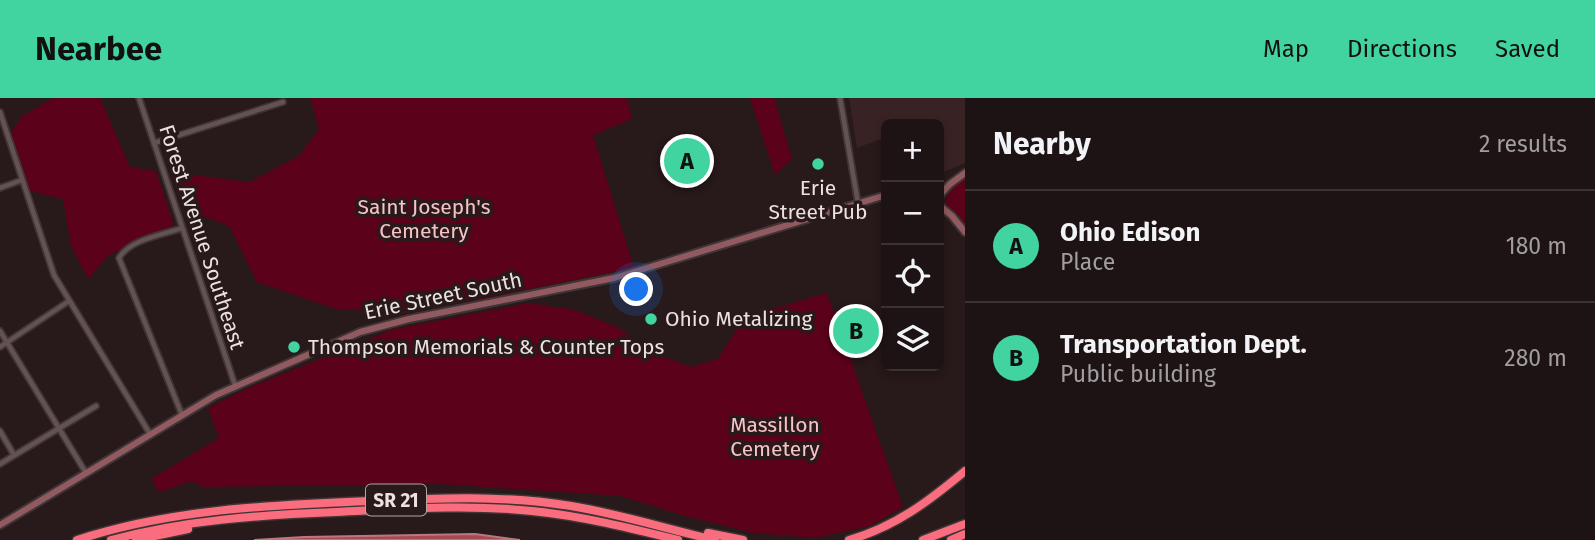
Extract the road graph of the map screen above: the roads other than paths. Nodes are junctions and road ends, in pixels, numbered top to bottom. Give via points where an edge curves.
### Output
1 (139, 98) edge
2 (840, 98) edge
3 (283, 102) dead end
4 (0, 112) edge
5 (153, 143) junction
6 (965, 173) edge
7 (22, 180) junction
8 (0, 188) edge
9 (944, 191) edge
10 (881, 196) edge
11 (858, 203) junction
12 (944, 209) edge
13 (182, 228) junction
14 (965, 232) edge
15 (69, 300) junction
16 (0, 331) edge
17 (7, 342) junction
18 (0, 347) edge
19 (234, 385) junction
20 (96, 406) dead end
21 (182, 415) junction
22 (58, 428) junction
23 (0, 431) edge
24 (150, 434) junction
25 (14, 455) junction
26 (0, 464) edge
27 (965, 471) edge
28 (86, 473) junction
29 (233, 517) junction
30 (965, 524) edge
31 (0, 525) edge
32 (672, 528) junction
33 (965, 534) edge
34 (77, 540) edge
35 (111, 540) edge
36 (136, 540) edge
37 (678, 540) edge
38 (715, 540) edge
39 (743, 540) edge
40 (849, 540) edge
41 (923, 540) edge
42 (951, 540) edge

1 - 5 street, Forest Avenue Southeast
2 - 11 street
3 - 5 street
4 - 7 street
5 - 13 street, Forest Avenue Southeast
6 - 9 main road
7 - 8 street
7 - 15 street via 48,262
10 - 11 main road, Erie Street South
11 - 19 main road, Erie Street South via 614,278 371,329
12 - 14 main road
13 - 19 street, Forest Avenue Southeast
13 - 21 street via 137,243 120,258
15 - 17 street
15 - 24 street
16 - 17 street
17 - 18 street
17 - 22 street
19 - 21 main road, Erie Street South
20 - 22 street
21 - 24 main road, Erie Street South
22 - 25 street
22 - 28 street
23 - 25 street
24 - 28 main road, Erie Street South
25 - 26 street
27 - 40 highway via 905,517
28 - 31 main road, Erie Street South
29 - 35 highway, SR 21
29 - 36 highway
29 - 37 highway, SR 21 via 508,509 590,519
30 - 41 highway
32 - 34 highway, SR 21 via 569,505 457,498 213,510 146,521
32 - 38 highway, SR 21
32 - 39 highway
33 - 42 highway

